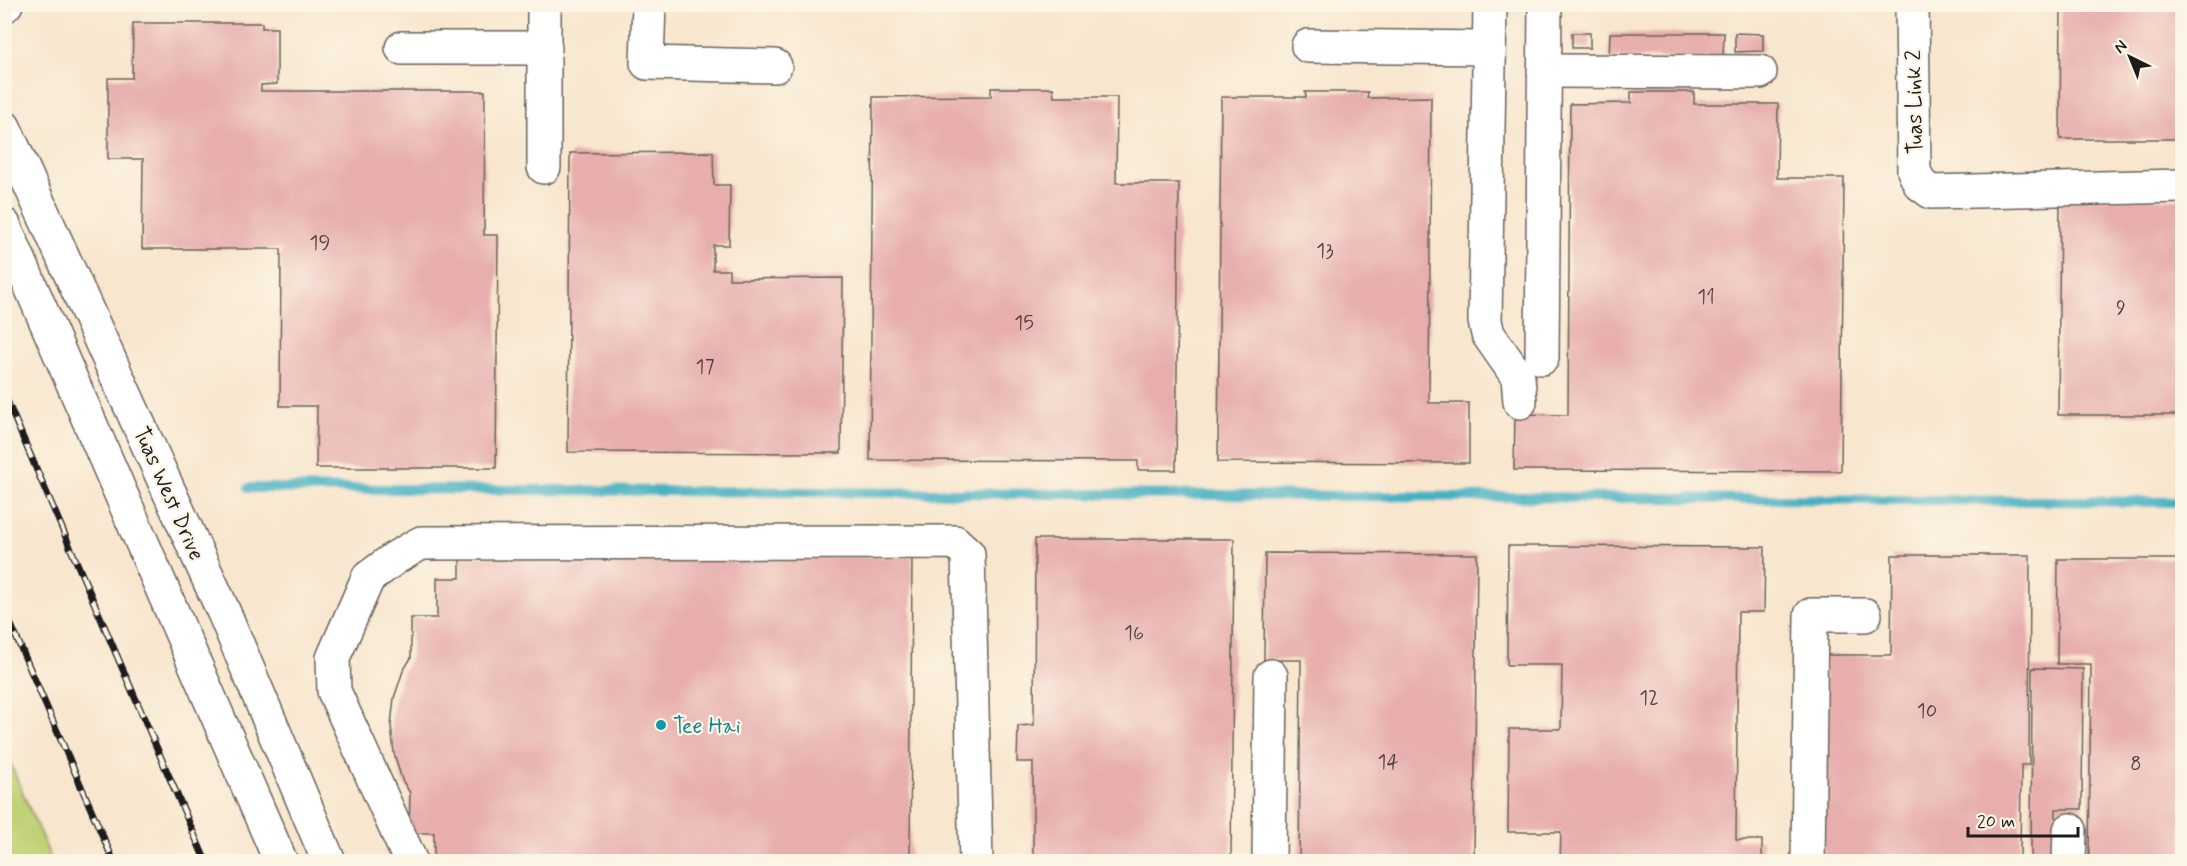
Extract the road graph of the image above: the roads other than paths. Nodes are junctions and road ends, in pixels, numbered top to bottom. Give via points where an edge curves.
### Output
1 (544, 4) edge
2 (649, 4) edge
3 (1490, 4) edge
4 (1545, 4) edge
5 (1912, 4) edge
6 (1308, 46) dead end
7 (402, 48) dead end
8 (544, 48) junction
9 (1490, 48) junction
10 (775, 66) dead end
11 (1544, 71) junction
12 (1760, 72) dead end
13 (4, 127) edge
14 (544, 167) dead end
15 (2182, 186) edge
16 (4, 225) edge
17 (1542, 358) dead end
18 (1520, 402) dead end
19 (1866, 615) dead end
20 (1270, 676) dead end
21 (281, 861) edge
22 (328, 861) edge
23 (411, 861) edge
24 (976, 861) edge
25 (1269, 861) edge
26 (1808, 861) edge

1 - 8 main road
2 - 10 main road via 647,63
3 - 9 main road
4 - 11 main road
5 - 15 main road, Tuas Link 2 via 1914,171 1920,184 1931,192
6 - 9 main road
7 - 8 main road
8 - 14 main road
9 - 18 main road via 1485,321 1488,334 1518,377
11 - 12 main road
11 - 17 main road
13 - 22 main road, Tuas West Drive via 225,615
16 - 21 main road, Tuas West Drive
19 - 26 main road via 1811,615
20 - 25 main road
23 - 24 main road via 334,691 333,658 368,578 394,558 421,543 955,542 968,554

